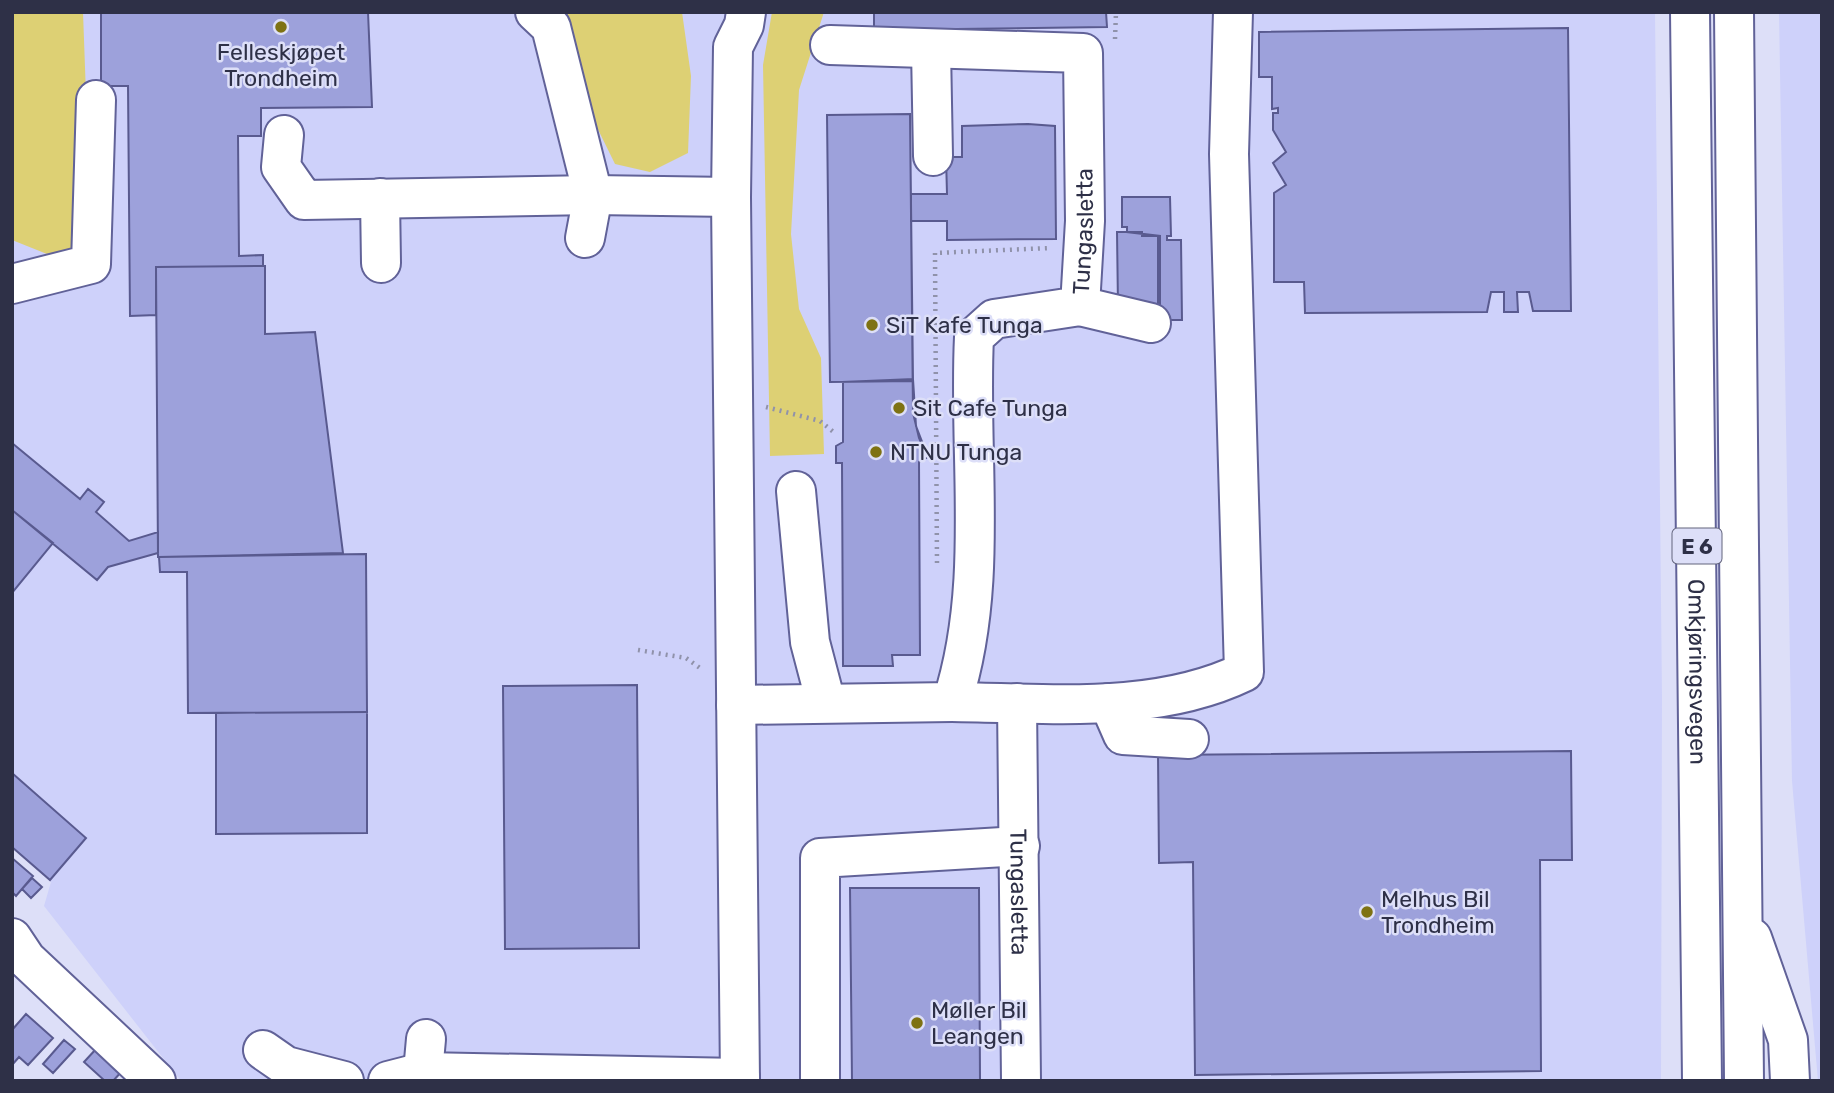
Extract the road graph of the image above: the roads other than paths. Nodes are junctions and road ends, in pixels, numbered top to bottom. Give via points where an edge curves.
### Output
1 (535, 12) edge
2 (719, 12) edge
3 (1233, 12) edge
4 (1690, 12) edge
5 (1734, 12) edge
6 (740, 30) edge
7 (830, 45) dead end
8 (931, 49) junction
9 (96, 100) dead end
10 (284, 135) dead end
11 (933, 156) dead end
12 (593, 195) junction
13 (731, 197) junction
14 (380, 198) junction
15 (585, 238) dead end
16 (381, 264) dead end
17 (12, 284) edge
18 (1080, 306) junction
19 (1151, 323) dead end
20 (796, 491) dead end
21 (952, 702) junction
22 (826, 703) junction
23 (1017, 703) junction
24 (1110, 703) junction
25 (736, 705) junction
26 (1189, 739) dead end
27 (1020, 846) junction
28 (1742, 908) junction
29 (12, 938) edge
30 (262, 1050) dead end
31 (412, 1064) edge
32 (551, 1078) edge
33 (740, 1079) edge
34 (156, 1081) edge
35 (344, 1081) edge
36 (821, 1081) edge
37 (1021, 1081) edge
38 (1702, 1081) edge
39 (1744, 1081) edge
40 (1790, 1081) edge

1 - 12 main road via 551,27
2 - 6 main road via 720,26
3 - 24 main road via 1229,154 1244,672 1223,682 1152,699
4 - 38 main road, Omkjøringsvegen / E 6
5 - 28 main road, Omkjøringsvegen / E 6
6 - 13 main road
7 - 8 main road, Tungasletta
8 - 11 main road
8 - 18 main road, Tungasletta via 1083,54 1085,233
9 - 17 main road via 91,264
10 - 14 main road via 281,167 304,201
12 - 13 main road
12 - 14 main road
12 - 15 main road
13 - 25 main road
14 - 16 main road
18 - 19 main road
18 - 21 main road, Tungasletta via 994,318 974,337 974,595 963,668
20 - 22 main road via 810,642
21 - 22 main road
21 - 23 main road
22 - 25 main road
23 - 24 main road
23 - 27 main road, Tungasletta
24 - 26 main road via 1123,735
25 - 33 main road
27 - 36 main road via 820,858
27 - 37 main road, Tungasletta
28 - 39 main road, Omkjøringsvegen / E 6
28 - 40 main road, E 6 via 1788,1040
29 - 34 main road via 26,959
30 - 35 main road via 286,1066
31 - 32 main road
32 - 33 main road

